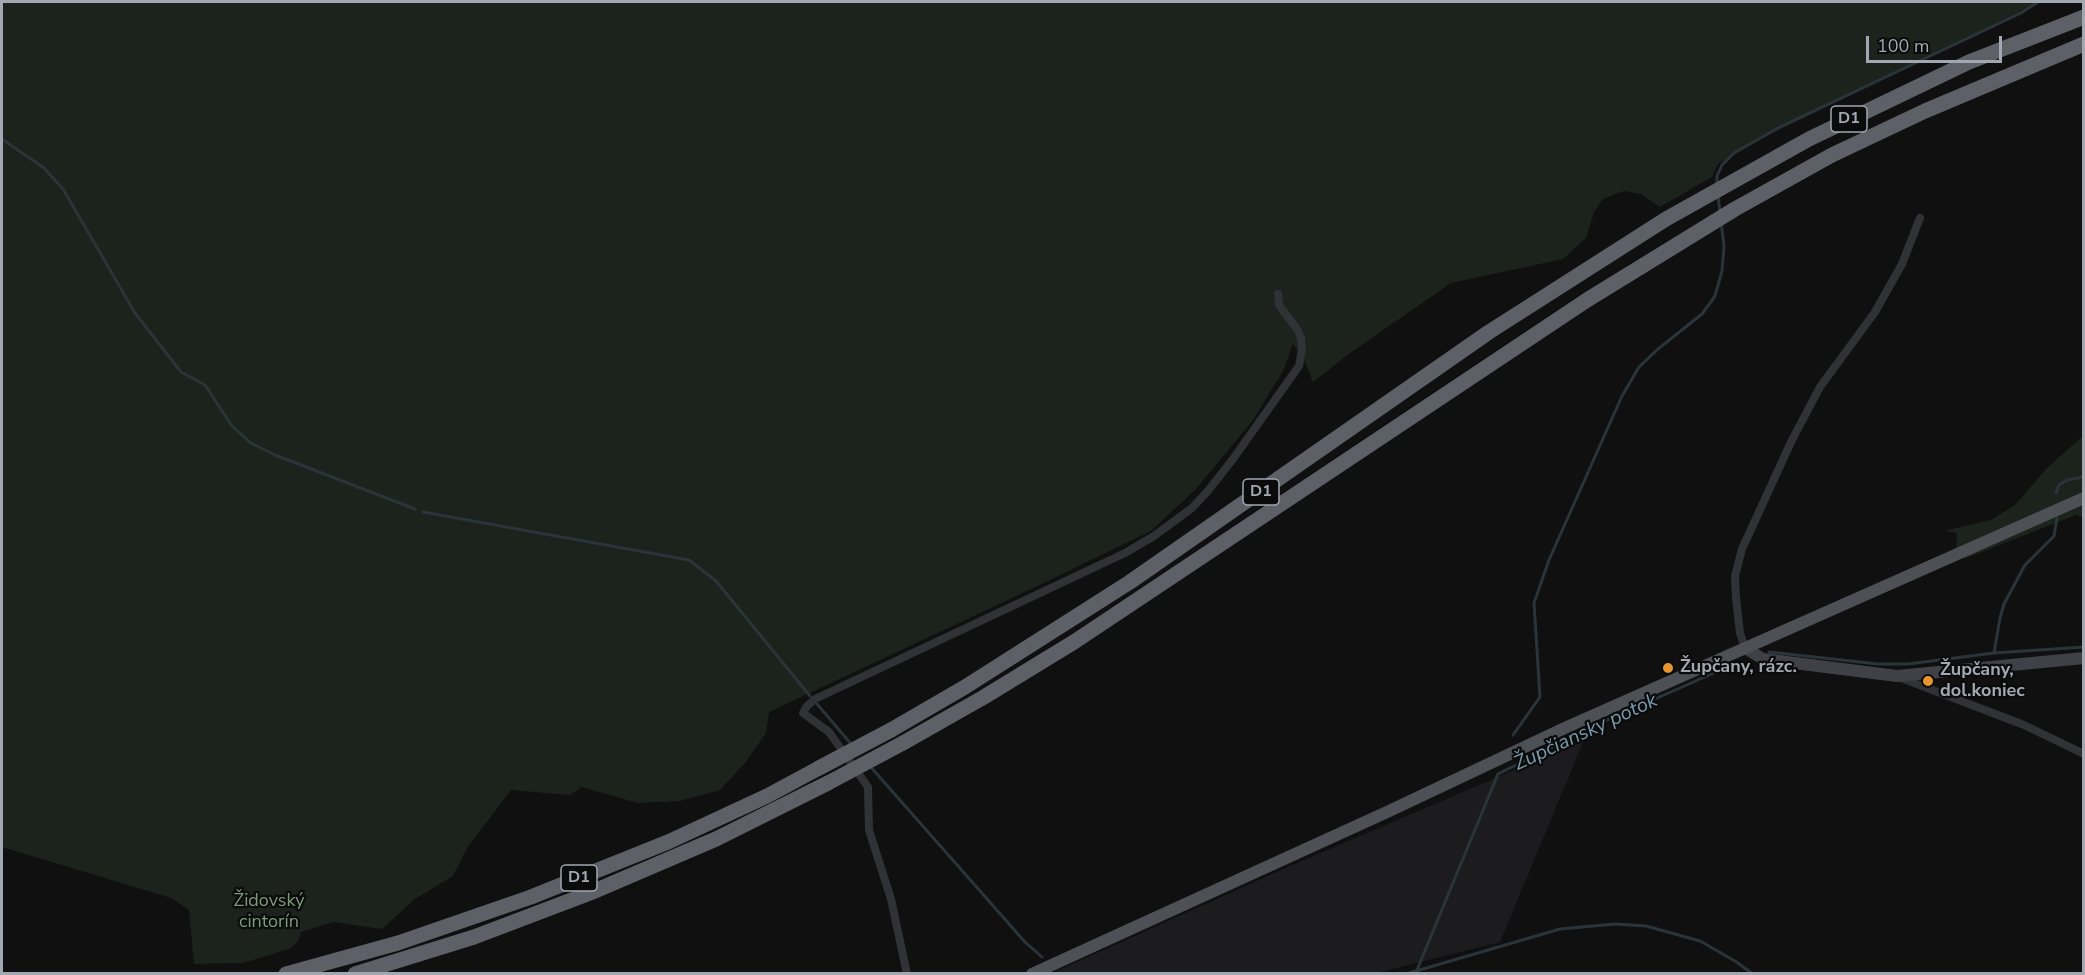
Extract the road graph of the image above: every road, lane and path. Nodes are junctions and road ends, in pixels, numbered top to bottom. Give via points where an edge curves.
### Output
1 (2084, 16) edge
2 (2084, 44) edge
3 (1920, 219) dead end
4 (1278, 294) dead end
5 (2084, 498) edge
6 (1745, 648) junction
7 (2084, 658) edge
8 (1897, 676) junction
9 (2084, 754) edge
10 (286, 974) edge
11 (355, 974) edge
12 (907, 974) edge
13 (1032, 974) edge

1 - 10 highway, D1, bridge via 1969,62 1809,139 1625,244 1489,332 1130,582 891,730 767,796 668,842 531,897 398,943
2 - 11 highway, D1, bridge via 1832,155 1640,266 1074,642 903,743 716,839 600,888 474,937
3 - 6 street via 1902,264 1875,312 1820,387 1742,549 1735,576
4 - 12 street via 1279,306 1301,338 1299,366 1233,459 1192,508 1125,553 815,699 803,713 829,732 868,787 869,830 891,899
5 - 6 main road
6 - 8 street via 1763,659
6 - 13 main road
7 - 8 street
8 - 9 street via 2024,725

